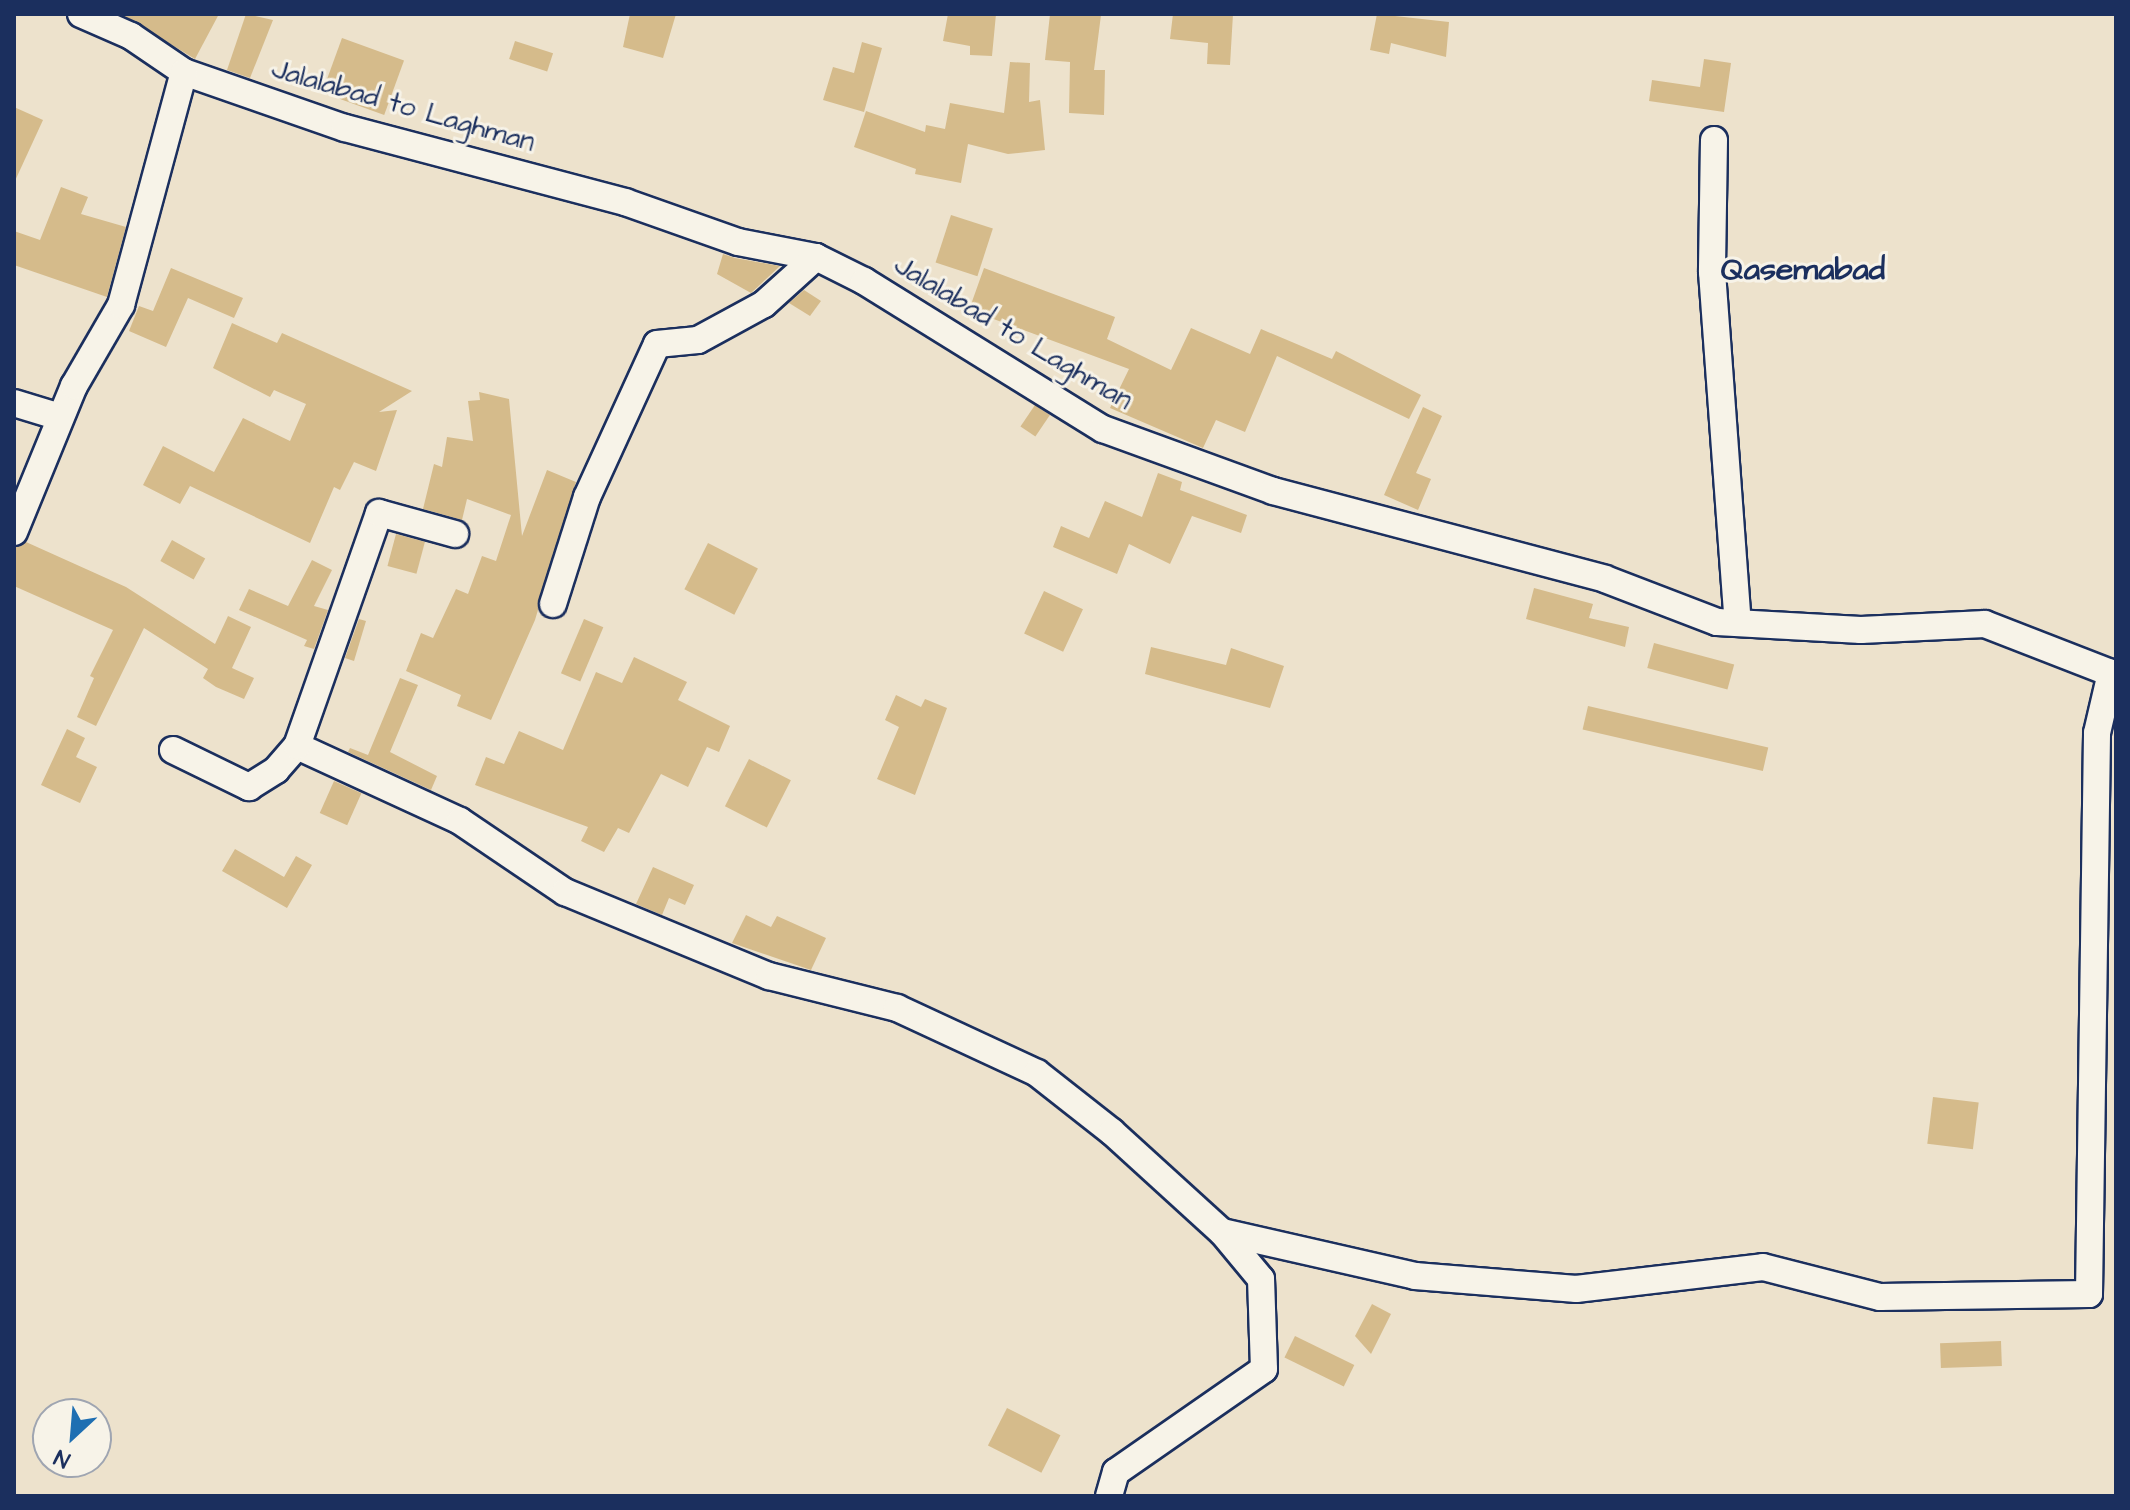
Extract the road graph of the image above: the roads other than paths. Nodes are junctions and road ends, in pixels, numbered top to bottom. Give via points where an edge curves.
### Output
1 (81, 14) edge
2 (184, 72) junction
3 (1714, 140) dead end
4 (816, 257) junction
5 (14, 403) edge
6 (60, 417) junction
7 (14, 532) edge
8 (455, 534) dead end
9 (553, 604) dead end
10 (1738, 623) junction
11 (2114, 674) edge
12 (297, 746) junction
13 (173, 750) dead end
14 (1222, 1232) junction
15 (1109, 1496) edge

1 - 2 street, Jalalabad to Laghman via 131,36
2 - 4 street, Jalalabad to Laghman via 345,128 625,202 738,242
2 - 6 street via 121,305
3 - 10 street via 1712,272
4 - 9 street via 764,304 698,340 657,344 587,497
4 - 10 street, Jalalabad to Laghman via 864,281 1103,429 1273,491 1605,579 1717,622
5 - 6 street
6 - 7 street
8 - 12 street via 379,513
10 - 11 street, Jalalabad to Laghman via 1861,630 1985,624
11 - 14 street via 2097,733 2089,1294 1880,1297 1763,1267 1576,1289 1415,1276
12 - 13 street via 276,770 249,787
12 - 14 street via 460,821 565,892 769,976 897,1008 1037,1073 1112,1132
14 - 15 street via 1261,1279 1264,1369 1116,1472

